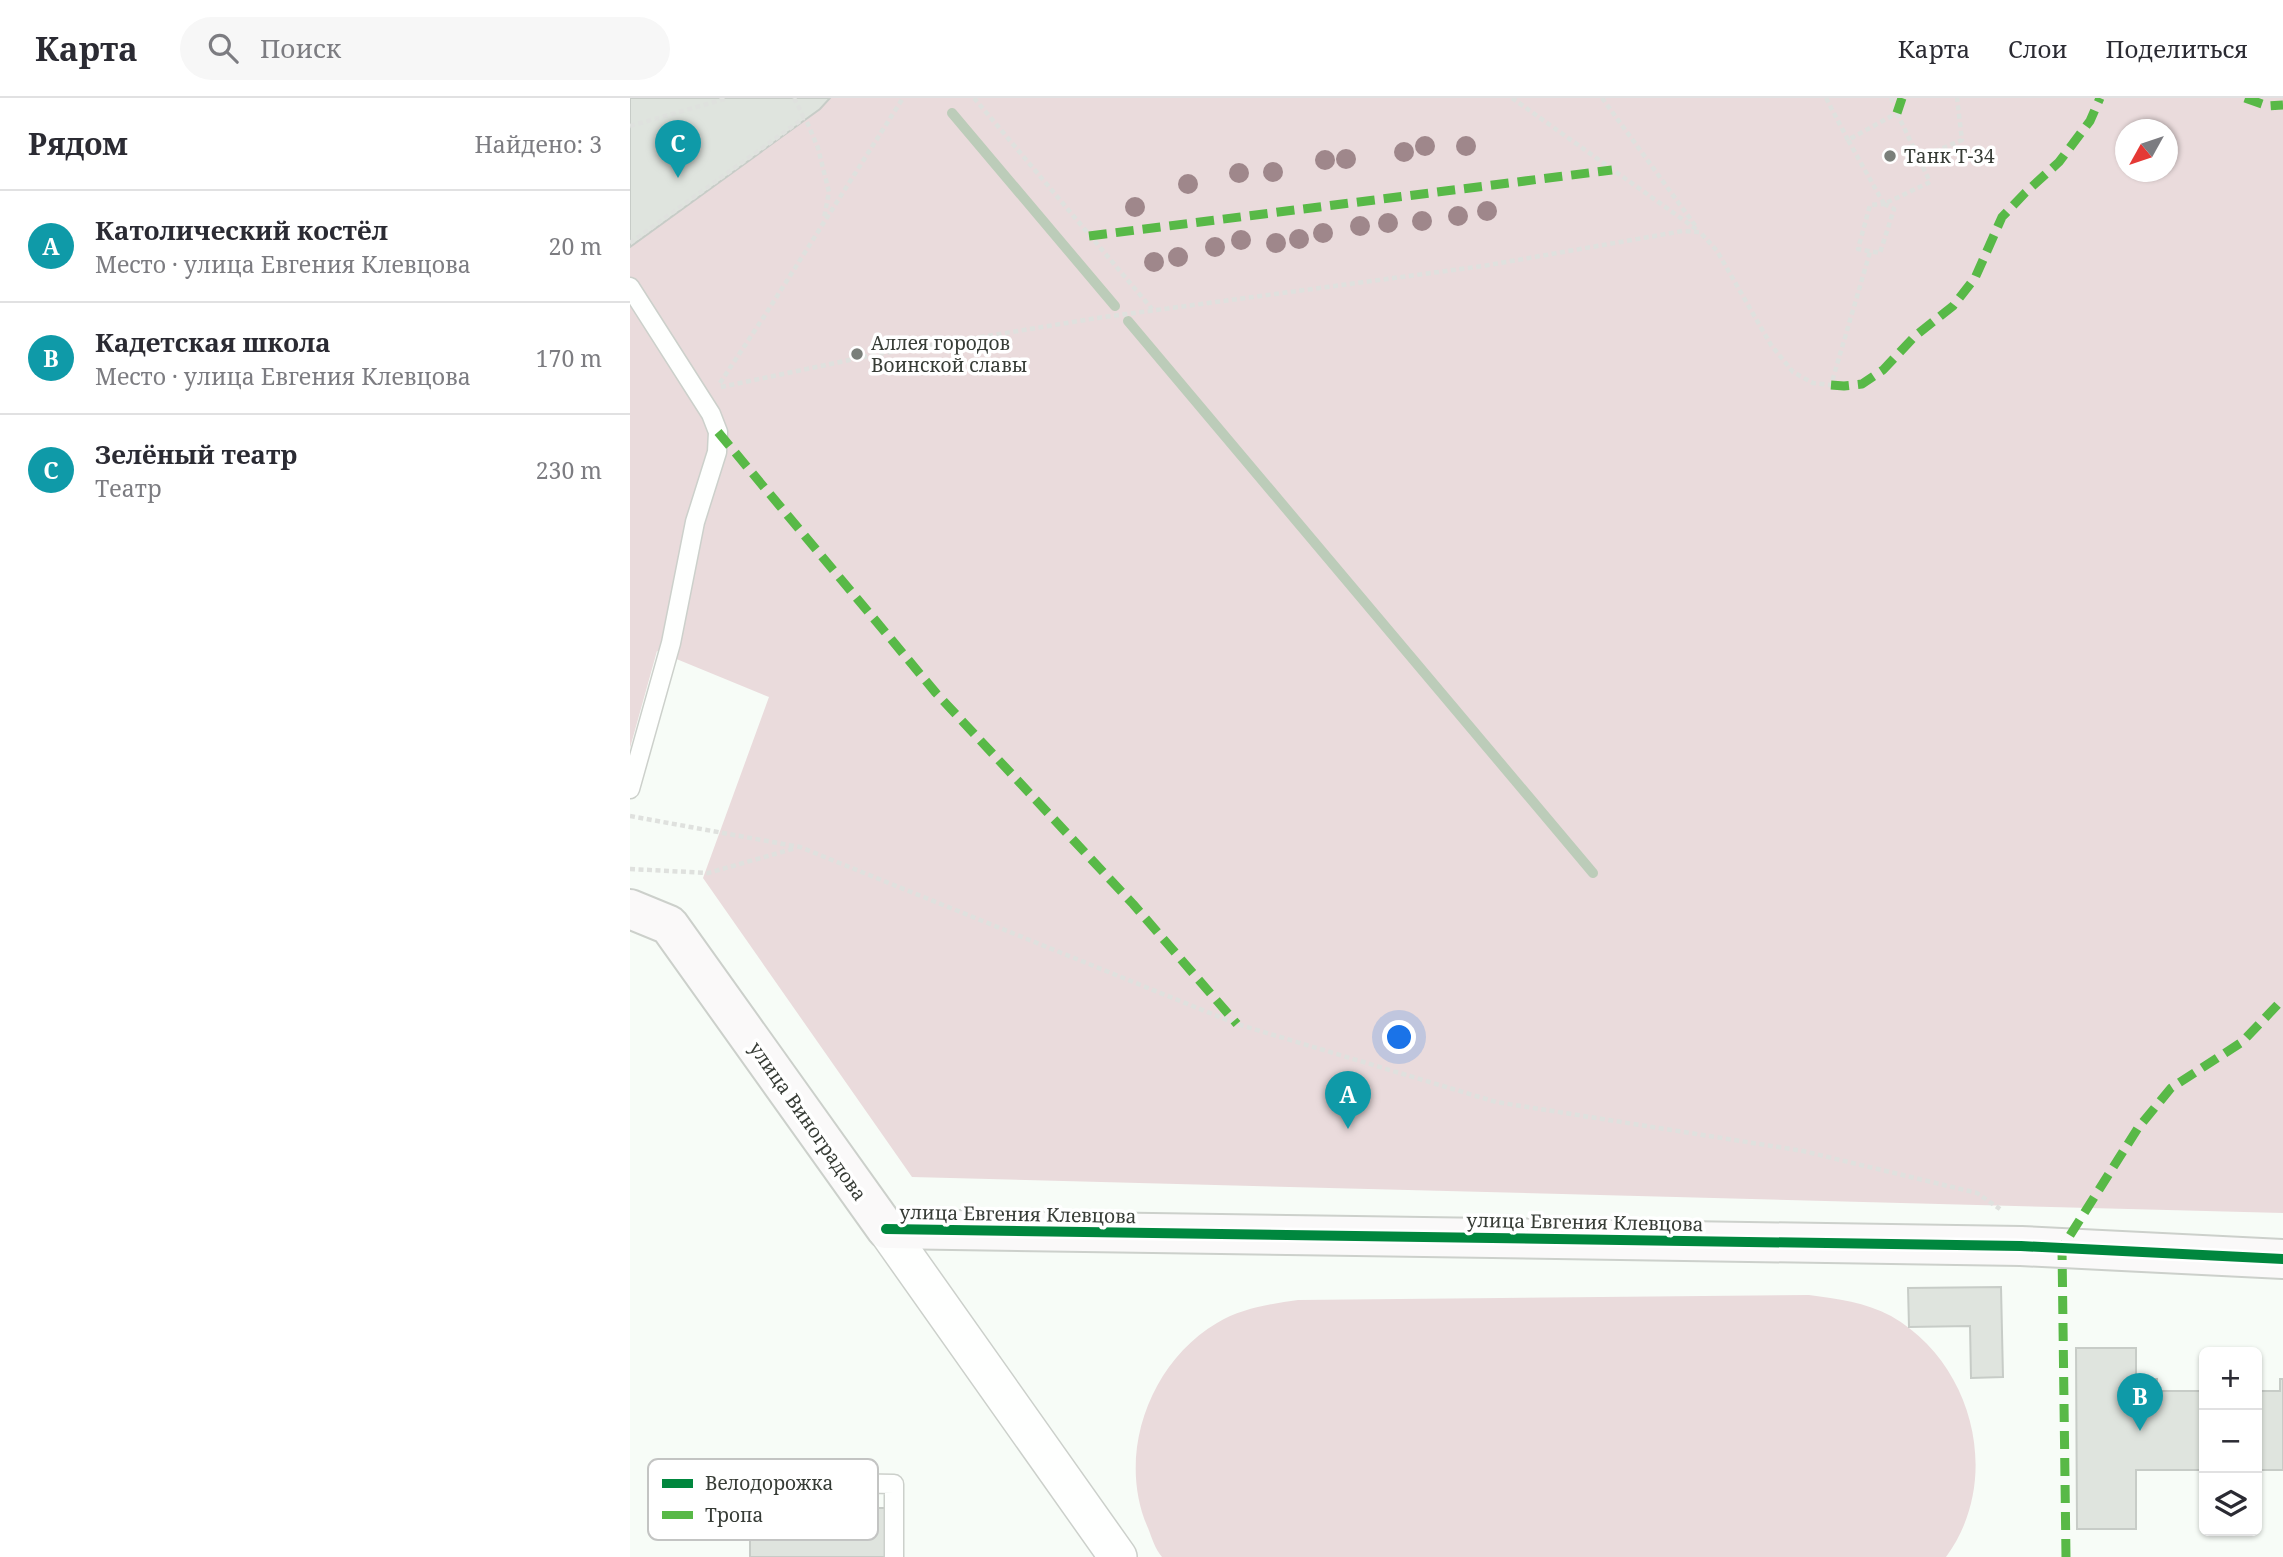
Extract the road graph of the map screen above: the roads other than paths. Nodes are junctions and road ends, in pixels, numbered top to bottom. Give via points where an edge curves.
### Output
1 (630, 287) edge
2 (630, 789) edge
3 (630, 909) edge
4 (886, 1229) junction
5 (2283, 1259) edge
6 (878, 1484) edge
7 (894, 1557) edge
8 (1118, 1557) edge

1 - 2 lane via 718,432 671,643
3 - 4 street, улица Виноградова via 669,926
4 - 5 street, улица Евгения Клевцова via 2021,1246
4 - 8 street, улица Виноградова
6 - 7 lane via 894,1484

